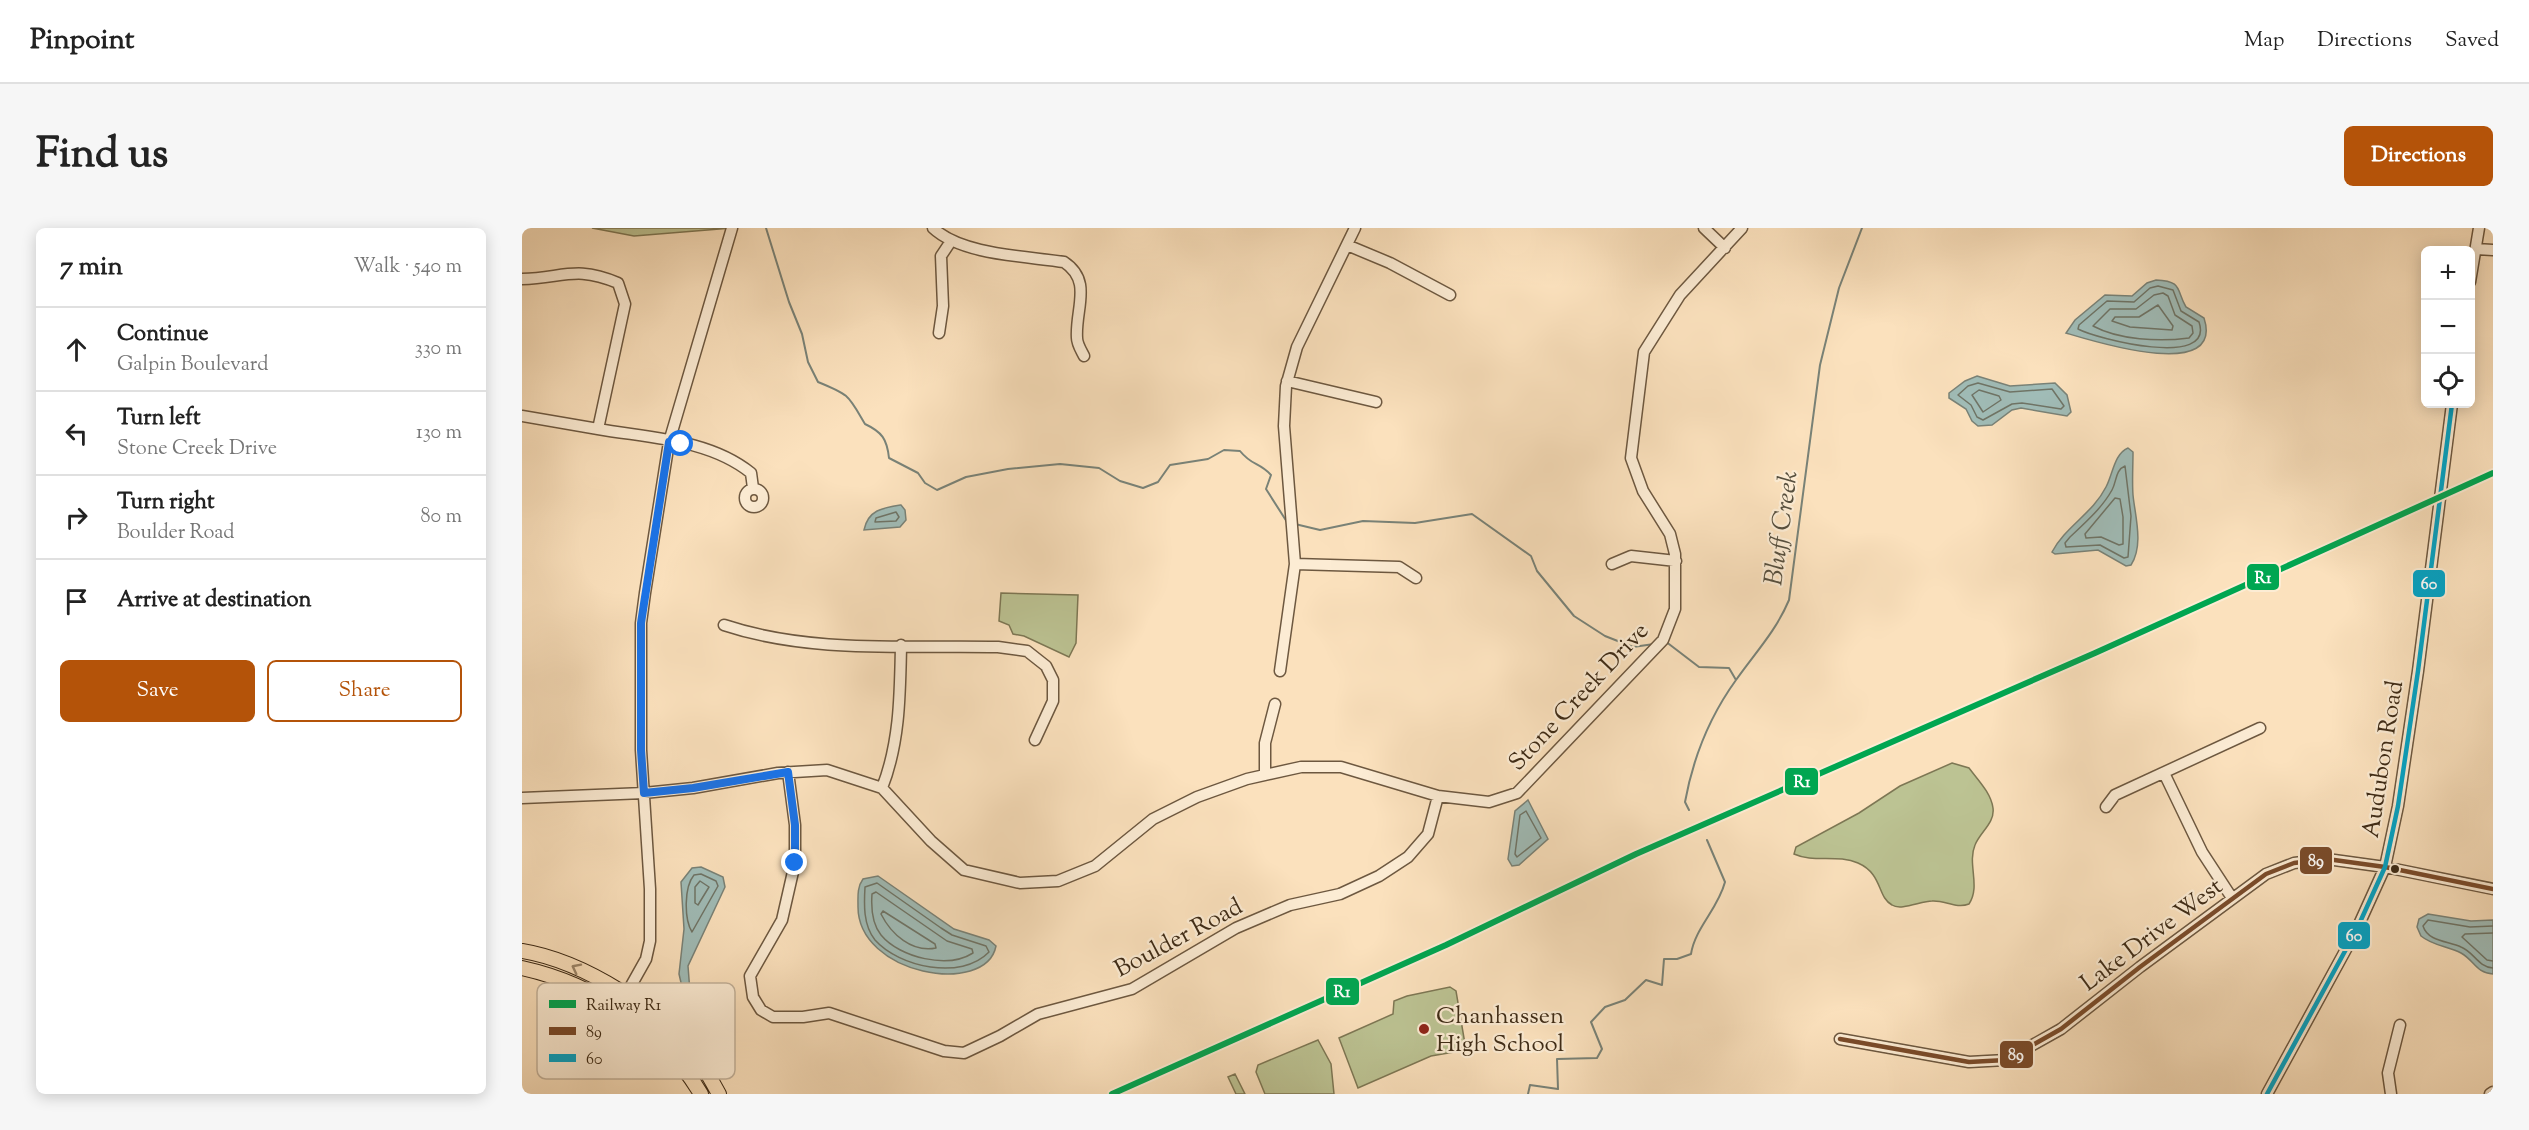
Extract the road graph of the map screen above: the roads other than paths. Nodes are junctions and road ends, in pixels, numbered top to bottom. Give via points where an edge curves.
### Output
1 (732, 228) edge
2 (933, 228) edge
3 (1355, 228) edge
4 (1704, 228) edge
5 (1742, 228) edge
6 (2479, 228) edge
7 (951, 241) junction
8 (1347, 245) junction
9 (1725, 248) junction
10 (2476, 249) junction
11 (2493, 250) edge
12 (2475, 254) edge
13 (522, 279) edge
14 (1450, 295) dead end
15 (939, 333) dead end
16 (1084, 356) dead end
17 (1287, 381) junction
18 (1376, 402) dead end
19 (2452, 408) edge
20 (522, 416) edge
21 (598, 429) junction
22 (669, 442) junction
23 (753, 488) dead end
24 (1676, 561) junction
25 (1295, 564) junction
26 (1612, 564) dead end
27 (1416, 578) dead end
28 (724, 625) dead end
29 (901, 645) junction
30 (1280, 671) dead end
31 (1275, 704) dead end
32 (2260, 728) dead end
33 (1035, 740) dead end
34 (788, 772) junction
35 (2164, 773) junction
36 (1265, 775) junction
37 (882, 788) junction
38 (644, 793) junction
39 (1438, 796) junction
40 (522, 798) edge
41 (2106, 807) dead end
42 (2385, 867) junction
43 (2493, 888) edge
44 (2232, 898) junction
45 (522, 951) edge
46 (522, 968) edge
47 (572, 983) edge
48 (605, 983) edge
49 (633, 983) edge
50 (2400, 1025) dead end
51 (1840, 1039) dead end
52 (689, 1079) edge
53 (710, 1079) edge
54 (701, 1094) edge
55 (719, 1094) edge
56 (2266, 1094) edge
57 (2391, 1094) edge

1 - 22 street
2 - 7 street
3 - 8 street
4 - 9 street
5 - 9 street, Stone Creek Drive
6 - 10 street
7 - 15 street via 941,256 943,306
7 - 16 street via 970,248 1064,262 1076,270 1081,283 1077,340
8 - 14 street
8 - 17 street via 1297,348
9 - 24 street, Stone Creek Drive via 1680,295 1644,352 1631,458 1643,491 1670,534
10 - 11 street
10 - 12 street
13 - 21 street via 572,272 618,283 625,304
17 - 18 street
17 - 25 street via 1284,426
19 - 42 street, Audubon Road via 2412,708
20 - 21 street
21 - 22 street
22 - 23 street via 734,459 751,473
22 - 38 street via 641,623
24 - 26 street via 1631,556
24 - 39 street, Stone Creek Drive via 1675,609 1663,640 1550,761 1517,793 1489,802
25 - 27 street via 1400,567
25 - 30 street
28 - 29 street via 759,637 817,644
29 - 33 street via 1027,651 1046,666 1053,680 1053,701
29 - 37 street via 896,740
31 - 36 street via 1265,743
32 - 35 street
34 - 37 street, Stone Creek Drive via 827,770
34 - 38 street, Stone Creek Drive
34 - 39 street, Boulder Road via 795,863 782,920 750,976 753,997 761,1010 773,1017 829,1013 944,1051 964,1053 1038,1014 1132,989 1236,928 1279,909 1340,894 1379,876 1408,857 1428,834
35 - 41 street via 2115,795
35 - 44 street via 2202,852
36 - 37 street, Stone Creek Drive via 1197,797 1153,819 1095,866 1058,881 1020,883 964,870
36 - 39 street, Stone Creek Drive via 1301,767 1341,768
38 - 40 street, Stone Creek Drive
38 - 49 street via 650,941 646,959
42 - 43 street, Lake Drive West
42 - 44 street, Lake Drive West via 2327,859 2294,863 2265,874
42 - 56 street, Audubon Road via 2356,931
44 - 51 street, Lake Drive West via 2061,1029 2006,1059 1969,1062
48 -> 45 main road via 562,961
46 - 47 main road
50 - 57 street via 2388,1073
52 - 54 main road
53 - 55 main road

